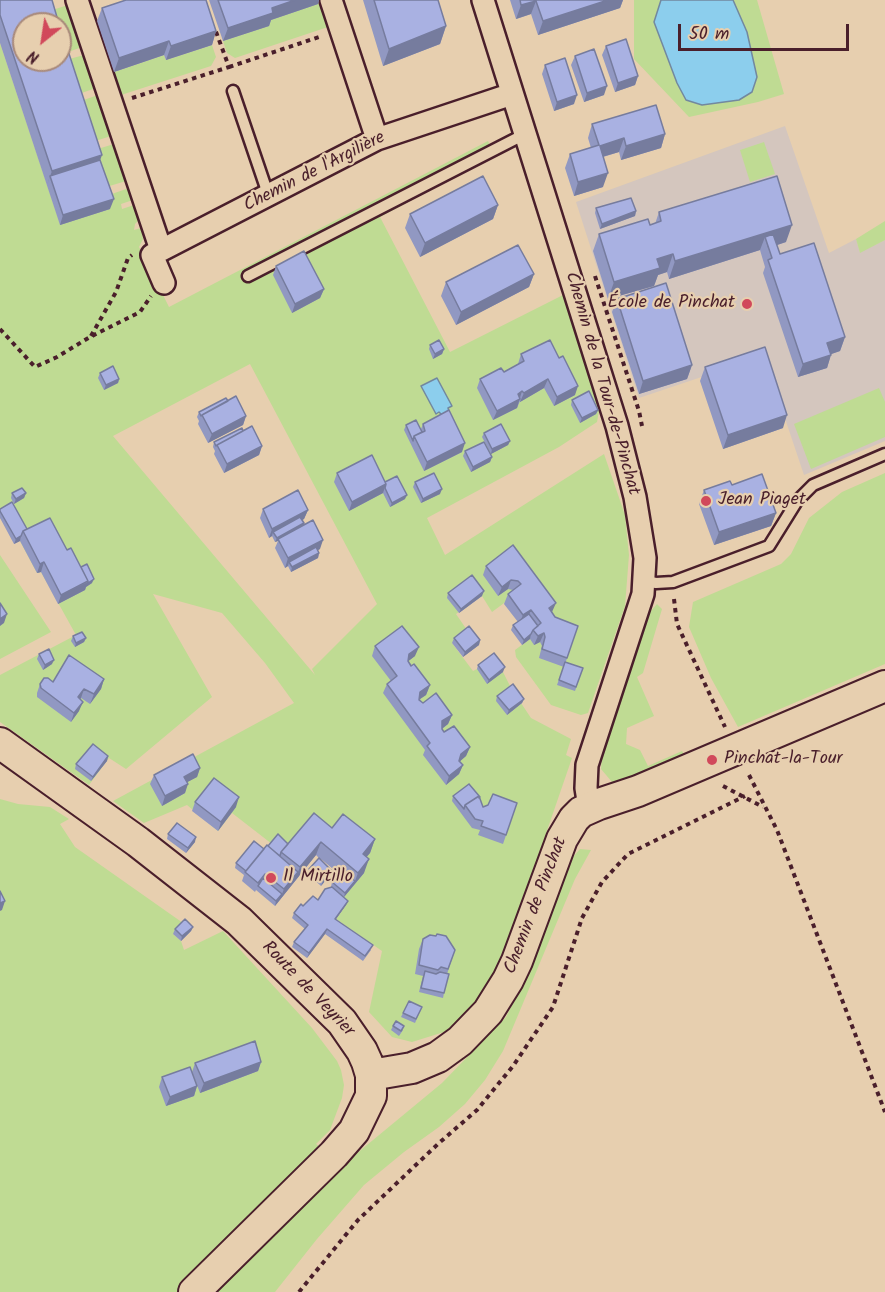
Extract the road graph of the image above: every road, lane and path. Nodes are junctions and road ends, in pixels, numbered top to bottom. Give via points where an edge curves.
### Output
1 (77, 0) edge
2 (331, 0) edge
3 (483, 0) edge
4 (213, 22) edge
5 (341, 30) junction
6 (229, 67) junction
7 (233, 91) dead end
8 (512, 94) junction
9 (112, 104) junction
10 (525, 134) junction
11 (377, 139) junction
12 (268, 194) junction
13 (157, 253) junction
14 (248, 276) dead end
15 (164, 283) joint
16 (0, 329) edge
17 (90, 337) junction
18 (885, 454) edge
19 (645, 581) junction
20 (673, 582) junction
21 (885, 686) edge
22 (725, 729) dead end
23 (0, 743) edge
24 (749, 775) dead end
25 (723, 786) dead end
26 (745, 796) junction
27 (589, 807) junction
28 (764, 807) junction
29 (371, 1075) junction
30 (885, 1112) edge
31 (194, 1292) edge
32 (299, 1292) edge

1 - 9 street
2 - 5 street
3 - 8 street, Chemin de la Tour-de-Pinchat
4 - 6 path
5 - 6 path
5 - 11 street
6 - 9 path
7 - 12 lane
8 - 10 street, Chemin de la Tour-de-Pinchat
8 - 11 street, Chemin de l'Argilière
9 - 13 street
10 - 14 lane
10 - 19 street, Chemin de la Tour-de-Pinchat via 617,426 635,497
11 - 12 street, Chemin de l'Argilière
12 - 13 street, Chemin de l'Argilière
13 - 15 street
13 - 17 path via 138,251 128,258 116,292
15 - 17 path via 140,312
16 - 17 path via 35,367
18 - 20 lane via 813,485 797,501 769,546
19 - 20 lane
19 - 27 street, Chemin de la Tour-de-Pinchat via 587,765
20 - 22 path via 677,624
21 - 27 main road, Chemin de Pinchat via 638,791
23 - 29 main road, Route de Veyrier via 138,842 239,921 342,1022 362,1051
24 - 28 path
25 - 26 path
26 - 28 path
26 - 32 path via 628,854 602,882 582,918 553,1007 513,1066 477,1110 358,1220
27 - 29 main road, Chemin de Pinchat via 574,819 562,839 517,961 488,1012 438,1057 412,1068
28 - 30 path via 777,830
29 - 31 main road, Route de Veyrier via 371,1096 354,1131

